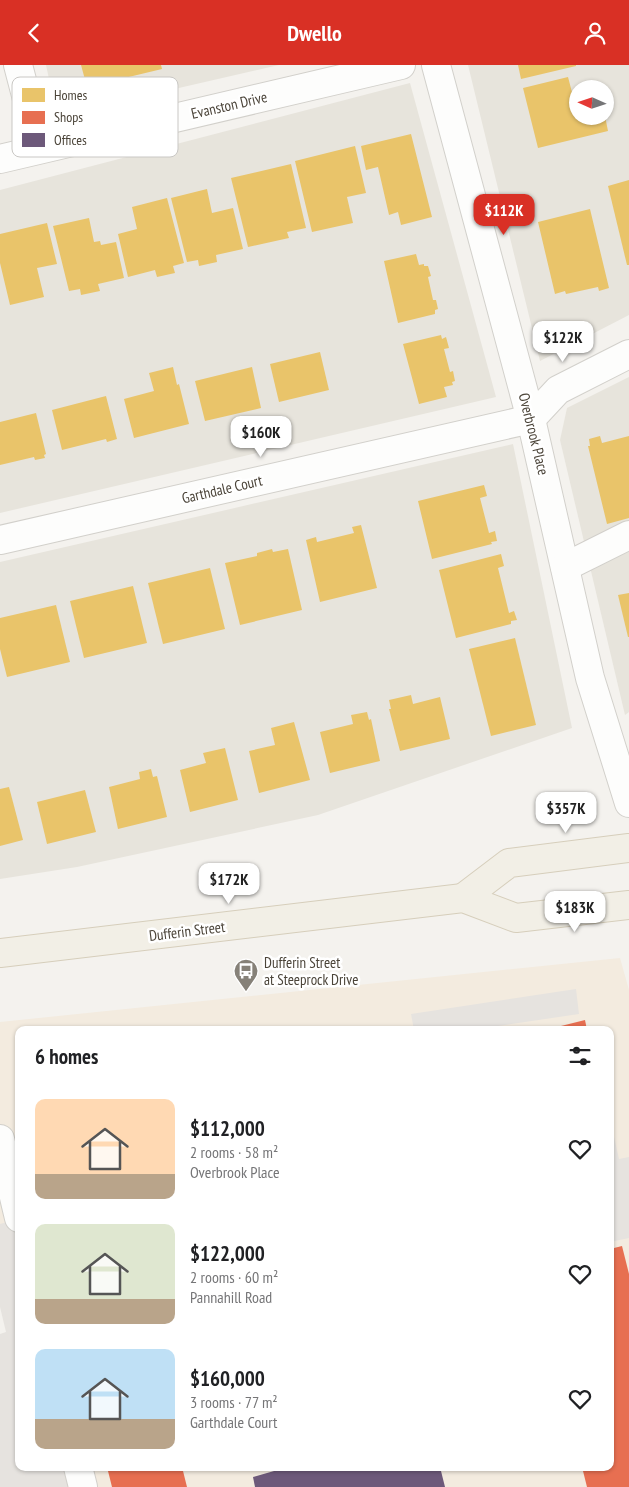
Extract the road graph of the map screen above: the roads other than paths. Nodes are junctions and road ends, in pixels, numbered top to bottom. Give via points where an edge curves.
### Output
1 (401, 65) edge
2 (436, 65) edge
3 (178, 117) edge
4 (629, 354) edge
5 (531, 419) junction
6 (629, 535) edge
7 (0, 540) edge
8 (565, 567) junction
9 (629, 803) edge
10 (629, 848) edge
11 (463, 898) junction
12 (629, 905) edge
13 (0, 953) edge
14 (0, 1139) edge
15 (15, 1201) edge
16 (79, 1471) edge
17 (83, 1487) edge

1 - 3 street, Evanston Drive
2 - 5 street, Overbrook Place
4 - 5 street via 558,390
5 - 7 street, Garthdale Court
5 - 8 street, Overbrook Place
6 - 8 street
8 - 9 street, Overbrook Place via 590,678
10 - 11 main road via 509,863
11 - 12 main road, Dufferin Street via 516,918
11 - 13 main road, Dufferin Street
14 - 15 street
16 - 17 street

